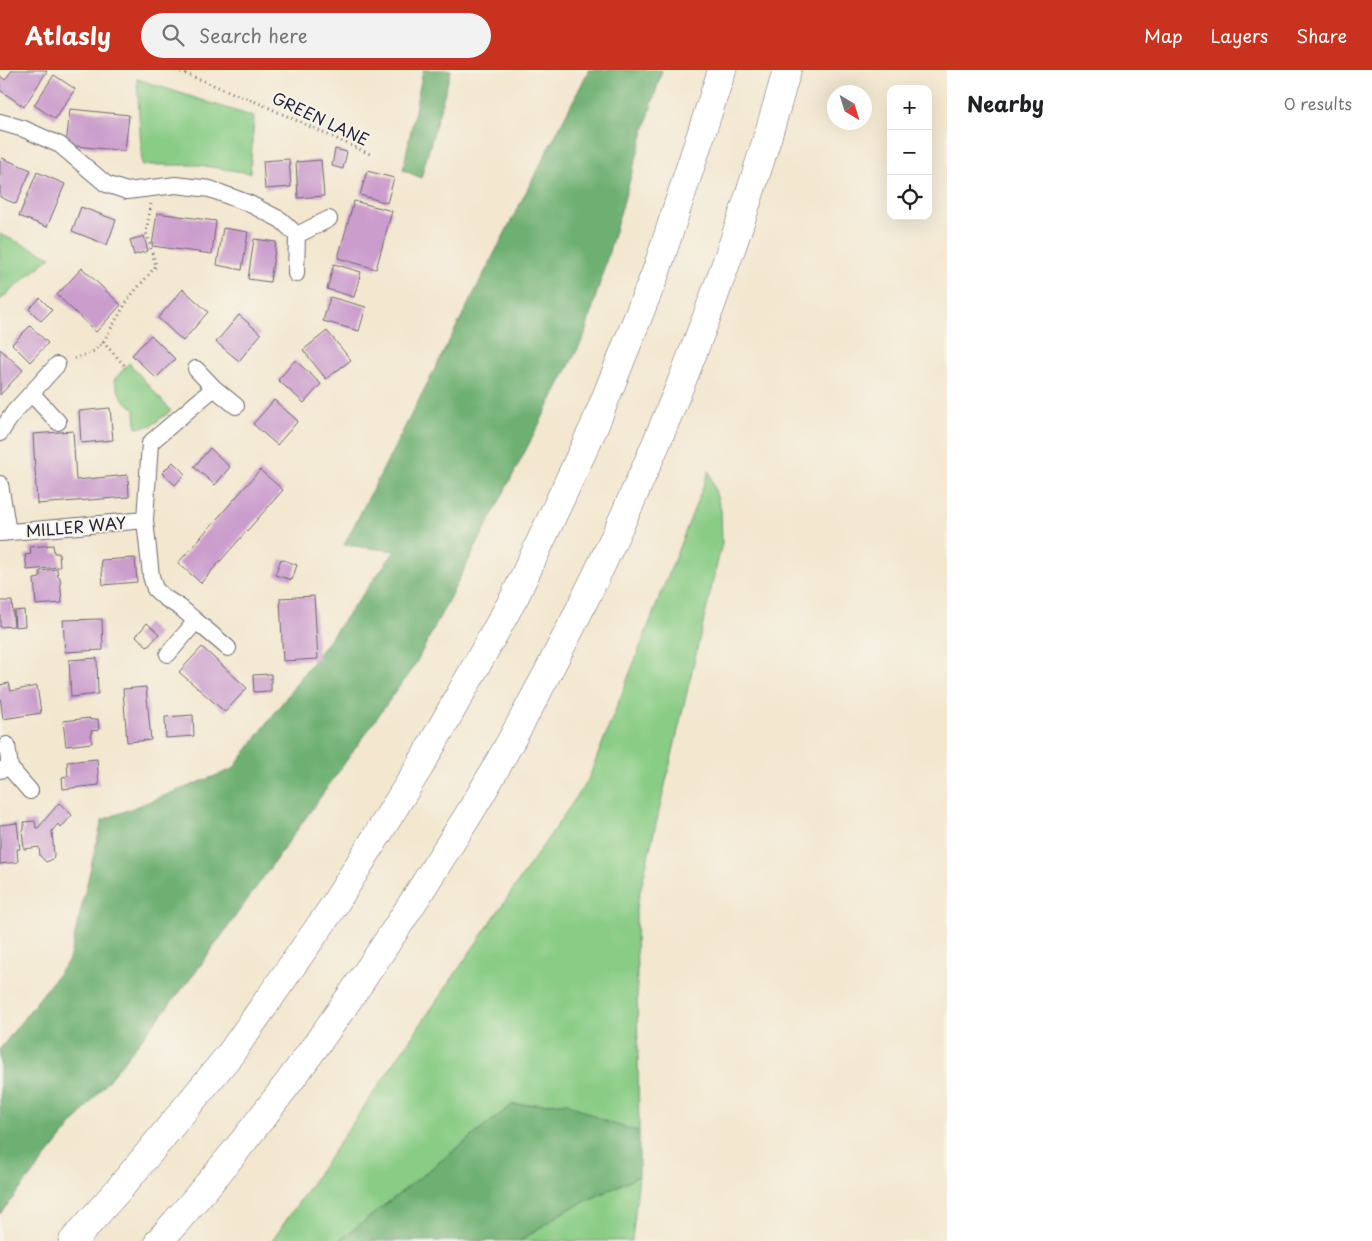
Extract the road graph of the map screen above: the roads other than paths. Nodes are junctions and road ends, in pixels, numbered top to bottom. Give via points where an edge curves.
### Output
1 (722, 70) edge
2 (787, 70) edge
3 (0, 122) edge
4 (329, 219) dead end
5 (297, 235) junction
6 (296, 274) dead end
7 (57, 365) road end
8 (196, 369) dead end
9 (214, 388) junction
10 (31, 393) junction
11 (236, 406) dead end
12 (58, 422) dead end
13 (0, 433) edge
14 (0, 484) edge
15 (145, 520) junction
16 (4, 533) edge
17 (196, 621) junction
18 (228, 648) dead end
19 (168, 654) dead end
20 (7, 745) dead end
21 (5, 769) edge
22 (30, 791) dead end
23 (73, 1241) edge
24 (159, 1241) edge

1 - 23 highway via 656,272 594,427 515,596 420,766 331,910 231,1053
2 - 24 highway via 714,296 654,452 571,628 480,795 398,925 269,1108
3 - 5 street via 60,145 106,184 127,191 176,186 210,188 281,220
4 - 5 street
5 - 6 street
7 - 10 street
8 - 9 street
9 - 11 street
9 - 15 street, MILLER WAY via 150,443
10 - 12 street
10 - 13 street
14 - 16 street, MILLER WAY
15 - 16 street, MILLER WAY
15 - 17 street, MILLER WAY via 155,588
17 - 18 street, MILLER WAY
17 - 19 street
20 - 21 street
21 - 22 street

